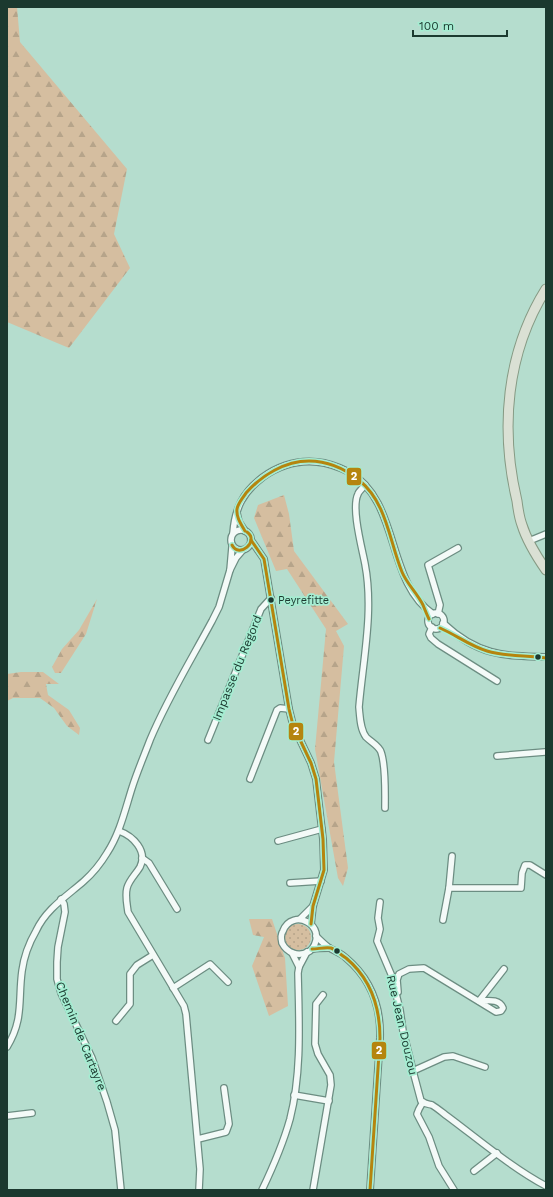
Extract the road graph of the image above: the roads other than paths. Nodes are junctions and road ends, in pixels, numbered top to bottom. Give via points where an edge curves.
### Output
1 (546, 289) edge
2 (365, 485) junction
3 (237, 508) junction
4 (245, 531) junction
5 (233, 533) junction
6 (546, 534) edge
7 (251, 540) junction
8 (531, 540) junction
9 (232, 547) junction
10 (458, 548) dead end
11 (244, 550) junction
12 (260, 553) junction
13 (546, 562) edge
14 (230, 570) junction
15 (546, 570) edge
16 (270, 598) junction
17 (434, 616) junction
18 (442, 626) junction
19 (432, 628) junction
20 (544, 658) edge
21 (497, 681) dead end
22 (289, 709) junction
23 (208, 740) dead end
24 (546, 752) edge
25 (497, 756) dead end
26 (250, 779) dead end
27 (385, 808) dead end
28 (322, 829) junction
29 (119, 831) junction
30 (278, 841) dead end
31 (452, 856) dead end
32 (142, 858) junction
33 (546, 875) edge
34 (321, 881) junction
35 (290, 883) dead end
36 (449, 888) junction
37 (61, 899) junction
38 (380, 902) dead end
39 (313, 906) junction
40 (177, 909) dead end
41 (300, 919) junction
42 (443, 920) dead end
43 (311, 924) junction
44 (316, 936) junction
45 (329, 948) junction
46 (309, 950) junction
47 (292, 953) junction
48 (153, 955) junction
49 (299, 967) junction
50 (504, 969) dead end
51 (228, 982) dead end
52 (173, 988) junction
53 (322, 995) dead end
54 (400, 1010) junction
55 (116, 1021) dead end
56 (7, 1047) edge
57 (485, 1067) dead end
58 (412, 1071) junction
59 (224, 1088) dead end
60 (294, 1095) junction
61 (329, 1101) junction
62 (423, 1102) junction
63 (32, 1113) dead end
64 (7, 1116) edge
65 (198, 1139) junction
66 (497, 1153) junction
67 (474, 1171) dead end
68 (546, 1186) edge
69 (120, 1190) edge
70 (199, 1190) edge
71 (262, 1190) edge
72 (313, 1190) edge
73 (370, 1190) edge
74 (454, 1190) edge

1 - 8 main road via 522,340 512,375 509,398 511,474 518,508 526,520
2 - 3 street via 340,467 323,462 295,463 270,472 257,482
2 - 17 street via 382,511 403,574 423,606
2 - 27 street via 357,496 356,503 356,520 369,595 360,713 362,730 381,751
3 - 4 street via 239,522
3 - 5 street
4 - 5 street
4 - 7 street via 250,534
5 - 9 street via 230,541
6 - 8 street
7 - 11 street via 251,544
7 - 12 street
8 - 13 main road
8 - 15 main road
9 - 11 street
9 - 14 street
10 - 17 street via 428,565 440,604
11 - 12 street
11 - 14 street
12 - 16 street via 264,560
14 - 29 street via 219,607 151,738 134,781
16 - 22 street
16 - 23 street, Impasse du Regord via 262,609
17 - 18 street via 442,617
17 - 19 street via 429,624
18 - 19 street
18 - 20 street via 472,645 489,652
19 - 21 street via 429,634 438,644
22 - 26 street via 277,710
22 - 28 street via 293,725 316,779
24 - 25 street
28 - 30 street
28 - 34 street via 325,854
29 - 32 street via 134,840
29 - 37 street via 97,867
31 - 36 street
32 - 40 street via 149,863
32 - 48 street via 140,866 127,886 126,899 128,912
33 - 36 street via 530,865 525,866 522,873 521,888
34 - 35 street
34 - 39 street
36 - 42 street
37 - 56 street via 37,928 29,946 22,971 20,1014
37 - 69 street, Chemin de Cartayre via 65,912 56,962 57,979 61,993 92,1058 107,1102 114,1130
38 - 54 street, Rue Jean Douzou via 380,929 377,941 391,974
39 - 41 street
39 - 43 street
41 - 43 street
41 - 47 street via 286,924 282,933 283,943
43 - 44 street
44 - 45 street
44 - 46 street via 316,941
45 - 46 street
45 - 73 street via 356,967 371,988 378,1008 381,1026
46 - 47 street via 301,954
46 - 49 street
47 - 49 street
48 - 52 street
48 - 55 street via 137,965 130,974 130,1004
49 - 60 street via 298,1053
50 - 54 street via 479,1001 424,968 409,969 399,974 397,980
51 - 52 street via 210,964
52 - 65 street via 186,1014
53 - 61 street via 316,1004 314,1044 330,1075 332,1085
54 - 58 street, Rue Jean Douzou
57 - 58 street via 453,1056 444,1057
58 - 62 street, Rue Jean Douzou
59 - 65 street via 228,1129 226,1132
60 - 61 street
60 - 71 street via 290,1118 275,1164
61 - 72 street
62 - 66 street via 442,1112
62 - 74 street, Rue Jean Douzou via 418,1114 439,1166
63 - 64 street
65 - 70 street
66 - 67 street
66 - 68 street

